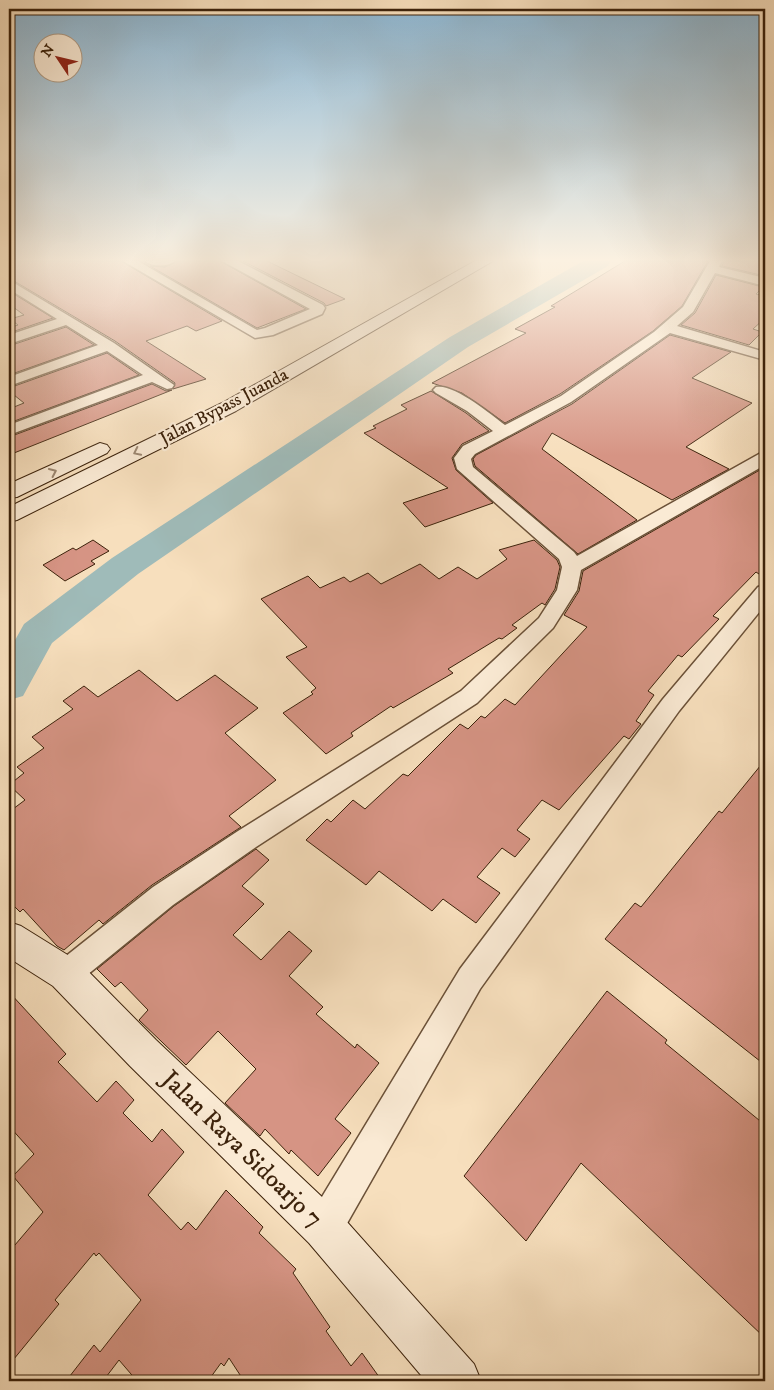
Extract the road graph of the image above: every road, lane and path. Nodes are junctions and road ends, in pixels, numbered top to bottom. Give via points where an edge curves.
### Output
1 (51, 326) edge
2 (77, 326) edge
3 (242, 326) edge
4 (283, 326) edge
5 (341, 326) edge
6 (371, 326) edge
7 (670, 326) edge
8 (668, 328) junction
9 (9, 340) edge
10 (108, 346) junction
11 (765, 356) edge
12 (154, 376) junction
13 (9, 382) edge
14 (167, 385) dead end
15 (441, 390) dead end
16 (182, 411) dead end
17 (9, 430) edge
18 (503, 431) junction
19 (113, 443) dead end
20 (765, 459) edge
21 (9, 492) edge
22 (9, 515) edge
23 (572, 567) junction
24 (765, 592) edge
25 (9, 938) edge
26 (66, 974) junction
27 (324, 1228) junction
28 (457, 1381) edge

1 - 9 street
2 - 10 street
3 - 4 street via 255,334
5 - 16 main road, Jalan Bypass Juanda
6 -> 22 main road, Jalan Bypass Juanda via 228,407
7 - 8 street
8 - 11 street
8 - 18 street via 566,398
10 - 12 street
10 - 13 street
12 - 14 street
12 - 17 street
15 - 18 street
18 - 23 street via 464,454 465,469 567,556
21 -> 19 main road
20 - 23 street
23 - 26 street via 567,590 546,623 469,697 163,896
24 - 27 street via 671,705 470,979
25 - 26 main road, Jalan Raya Sidoarjo 7
26 - 27 main road, Jalan Raya Sidoarjo 7
27 - 28 main road, Jalan Raya Sidoarjo 7

